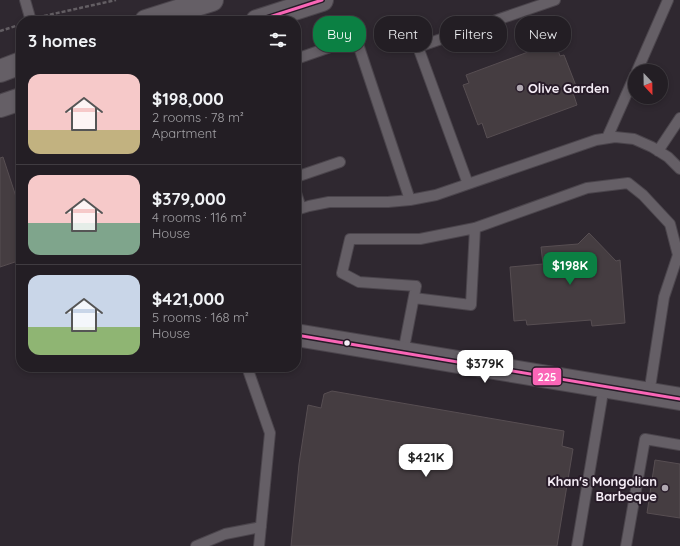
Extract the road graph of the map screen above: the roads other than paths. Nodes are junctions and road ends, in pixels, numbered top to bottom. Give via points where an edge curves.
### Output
1 (25, 0) edge
2 (212, 0) edge
3 (322, 0) edge
4 (555, 0) edge
5 (668, 0) edge
6 (273, 12) edge
7 (27, 16) edge
8 (162, 16) edge
9 (301, 57) edge
10 (16, 64) edge
11 (640, 64) edge
12 (0, 71) edge
13 (628, 91) edge
14 (16, 101) edge
15 (0, 106) edge
16 (680, 118) edge
17 (608, 138) junction
18 (658, 151) junction
19 (340, 162) dead end
20 (680, 169) edge
21 (301, 175) edge
22 (468, 184) junction
23 (410, 200) junction
24 (301, 208) edge
25 (475, 228) junction
26 (414, 298) junction
27 (301, 336) edge
28 (403, 352) junction
29 (249, 372) edge
30 (604, 386) junction
31 (649, 394) junction
32 (680, 399) edge
33 (680, 445) edge
34 (261, 527) junction
35 (196, 546) edge
36 (259, 546) edge
37 (577, 546) edge
38 (626, 546) edge

1 - 7 lane
2 - 8 street
3 - 6 street
4 - 22 lane via 418,47
5 - 11 lane
9 - 23 lane via 356,38
10 - 12 street
13 - 17 lane
14 - 15 street
16 - 18 lane
17 - 18 lane via 634,139
17 - 22 lane
18 - 20 lane
19 - 21 lane
22 - 23 lane via 436,195
23 - 24 lane via 329,202
25 - 26 lane via 471,305
25 - 26 lane via 420,239 350,239 342,273 359,282 416,286
25 - 31 lane via 587,188 628,182 643,195 670,224 678,255 664,297
26 - 28 lane
27 - 28 street
28 - 30 street
29 - 34 lane via 270,433
30 - 31 street
30 - 37 lane
31 - 32 street
33 - 38 lane via 646,439
34 - 35 lane via 225,534
34 - 36 lane

